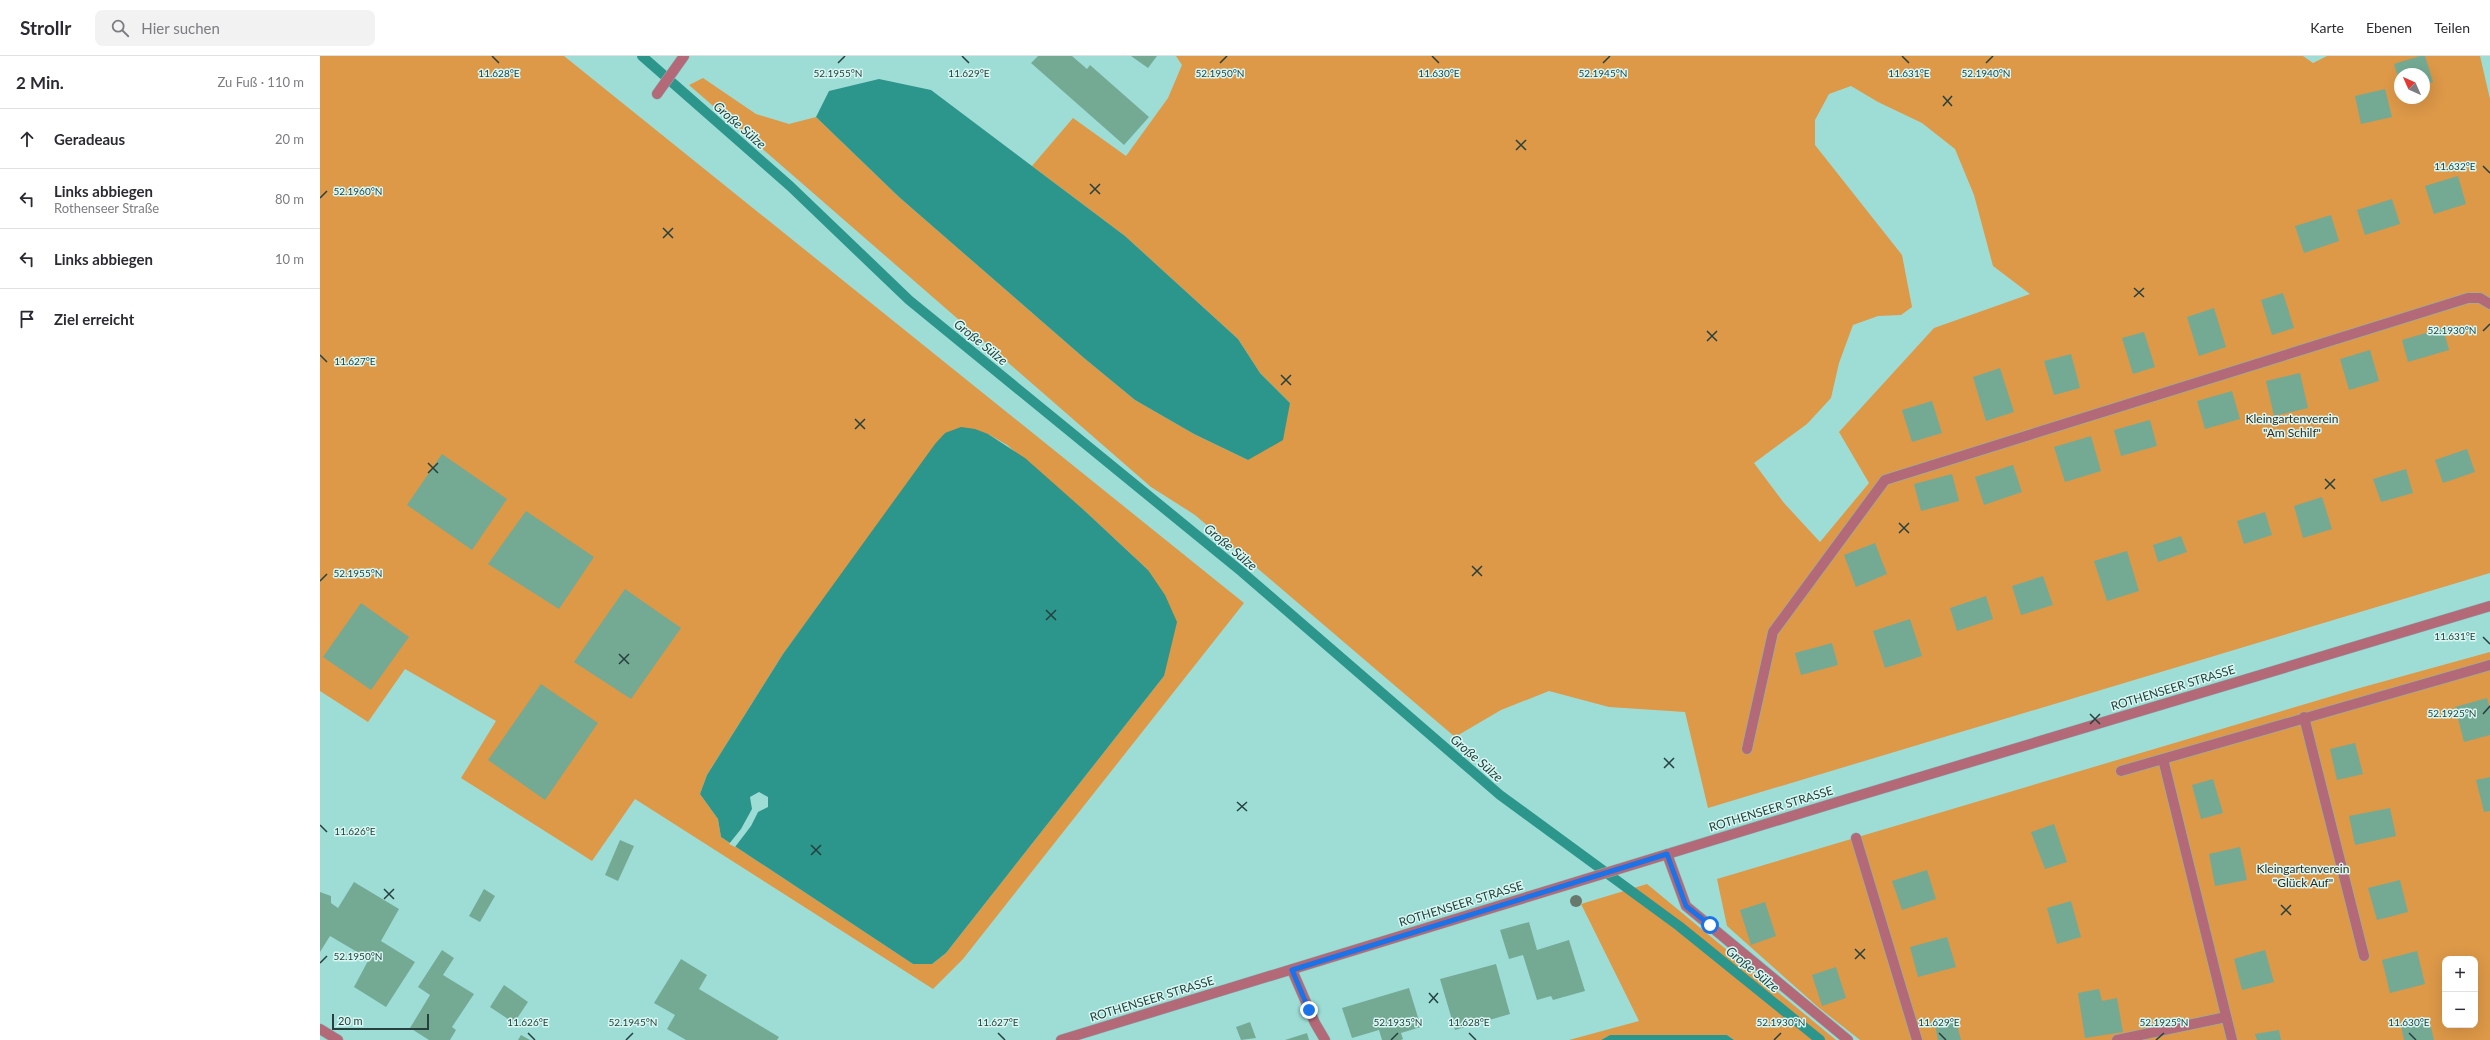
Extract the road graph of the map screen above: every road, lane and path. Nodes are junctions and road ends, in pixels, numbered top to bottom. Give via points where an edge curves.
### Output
1 (681, 60) edge
2 (657, 94) dead end
3 (2490, 304) edge
4 (2490, 606) edge
5 (2490, 665) edge
6 (2304, 717) junction
7 (1747, 749) dead end
8 (2163, 759) junction
9 (2121, 771) dead end
10 (1856, 838) dead end
11 (1667, 854) junction
12 (2364, 956) dead end
13 (1292, 970) junction
14 (2226, 1017) junction
15 (320, 1029) edge
16 (338, 1040) edge
17 (1061, 1040) edge
18 (1325, 1040) edge
19 (1848, 1040) edge
20 (1917, 1040) edge
21 (2117, 1040) edge
22 (2232, 1040) edge

1 - 2 street
3 - 7 street via 2480,298 2468,298 1884,480 1773,632
4 - 11 street, ROTHENSEER STRASSE
5 - 6 street
6 - 8 street
6 - 12 street
8 - 9 street
8 - 14 street
10 - 20 street
11 - 13 street, ROTHENSEER STRASSE
11 - 19 street via 1686,906
13 - 17 street, ROTHENSEER STRASSE
13 - 18 street via 1315,1024
14 - 21 street
14 - 22 street
15 - 16 street

